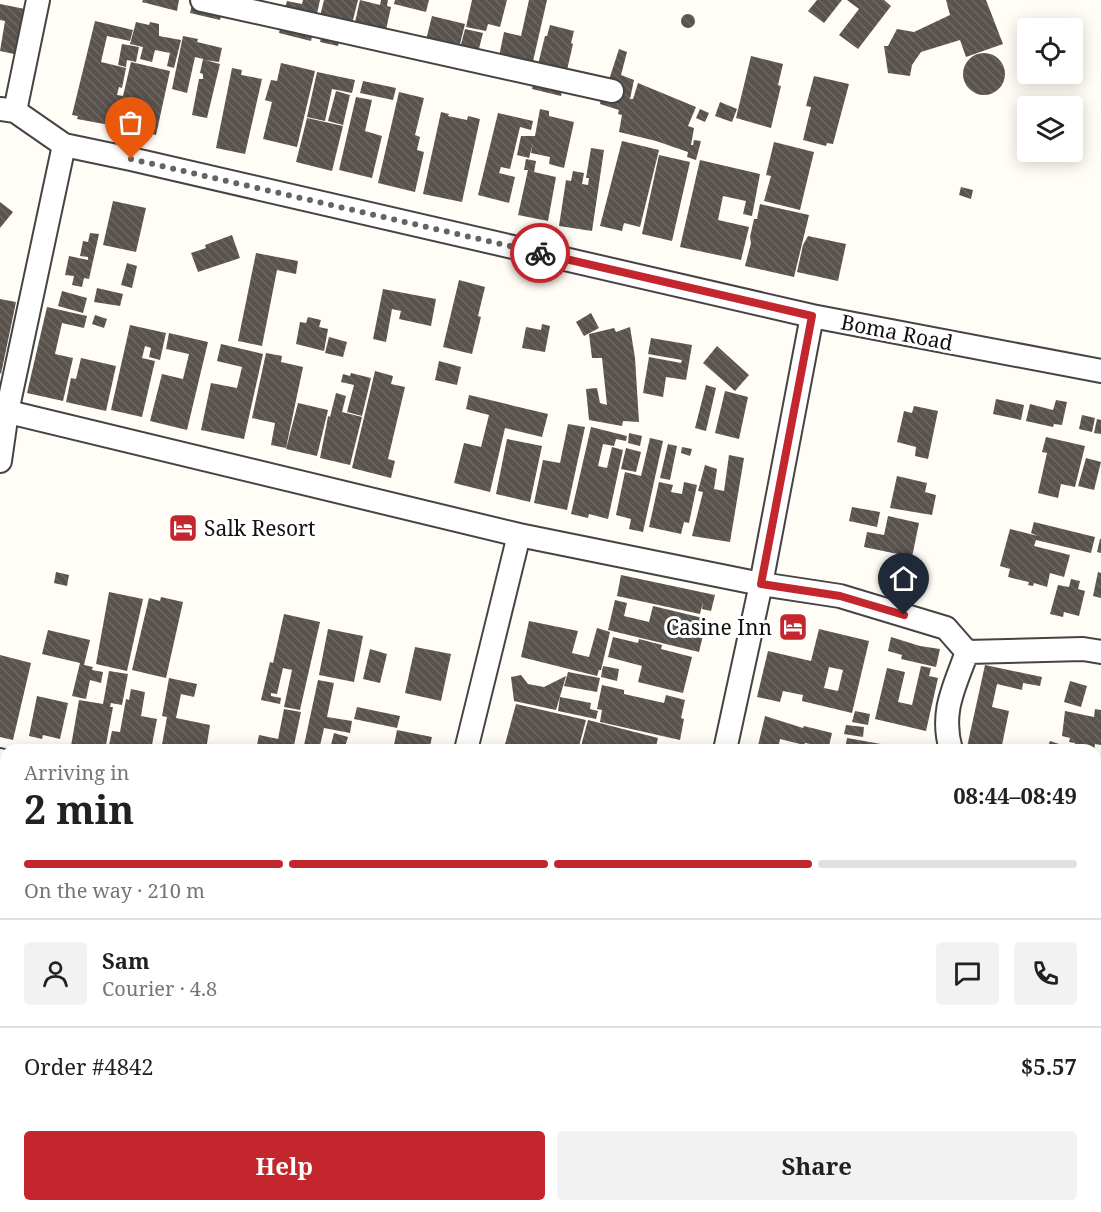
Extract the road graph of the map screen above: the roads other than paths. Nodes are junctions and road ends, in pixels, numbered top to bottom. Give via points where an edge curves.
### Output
1 (38, 0) edge
2 (202, 0) edge
3 (612, 91) dead end
4 (7, 110) edge
5 (64, 145) junction
6 (812, 316) junction
7 (1101, 371) edge
8 (4, 411) edge
9 (0, 460) edge
10 (519, 536) junction
11 (761, 584) junction
12 (967, 652) junction
13 (1101, 652) edge
14 (467, 744) edge
15 (725, 744) edge
16 (949, 744) edge

1 - 4 street
2 - 3 street
4 - 5 street, Boma Road
5 - 6 street, Boma Road
5 - 8 street
6 - 7 street, Boma Road
6 - 11 street
8 - 9 street
8 - 10 street
10 - 11 street
10 - 14 street
11 - 12 street via 840,596 946,628
11 - 15 street
12 - 13 street
12 - 16 street via 946,711

